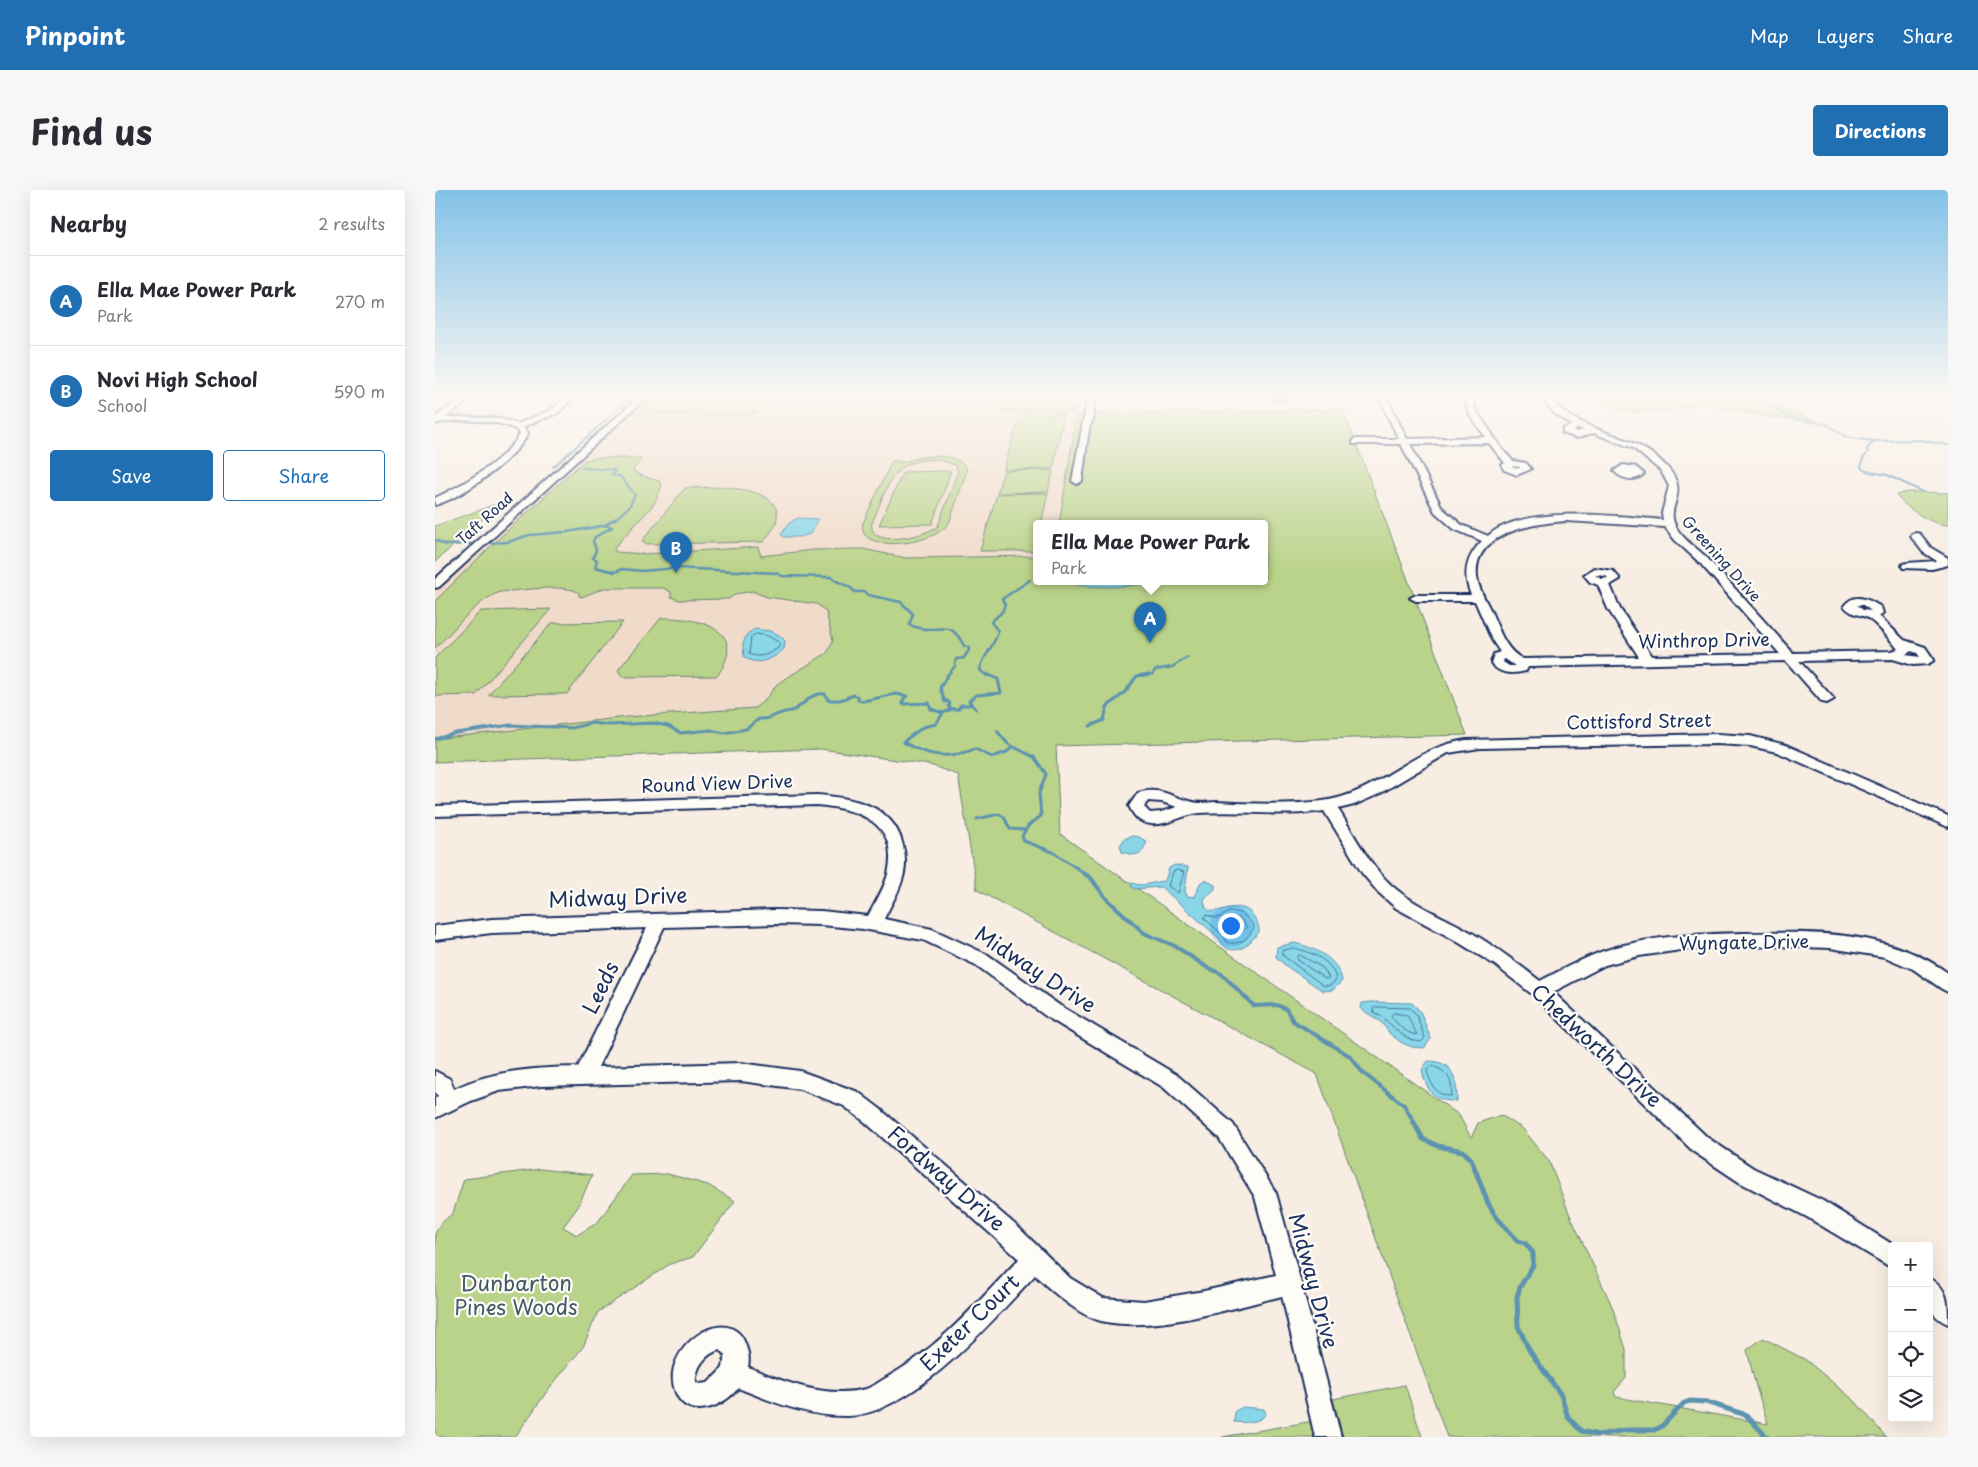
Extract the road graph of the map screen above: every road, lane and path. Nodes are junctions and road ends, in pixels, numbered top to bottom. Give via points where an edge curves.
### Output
1 (506, 454) edge
2 (580, 454) edge
3 (1081, 454) edge
4 (1410, 454) edge
5 (1503, 454) edge
6 (1649, 454) edge
7 (1511, 464) dead end
8 (1646, 471) dead end
9 (1666, 471) junction
10 (1077, 481) dead end
11 (435, 502) edge
12 (1668, 524) junction
13 (1916, 536) dead end
14 (1488, 540) junction
15 (1947, 562) edge
16 (1907, 566) dead end
17 (1603, 583) dead end
18 (435, 585) edge
19 (1416, 598) dead end
20 (1479, 598) junction
21 (1871, 615) dead end
22 (1900, 649) junction
23 (1789, 656) junction
24 (1647, 659) junction
25 (1928, 660) dead end
26 (1827, 699) dead end
27 (1329, 806) junction
28 (1193, 808) dead end
29 (435, 811) edge
30 (1948, 822) edge
31 (659, 921) junction
32 (873, 924) junction
33 (435, 933) edge
34 (1948, 984) edge
35 (1539, 990) junction
36 (584, 1075) junction
37 (435, 1080) edge
38 (443, 1105) edge
39 (1888, 1254) edge
40 (1034, 1260) junction
41 (1290, 1283) junction
42 (1933, 1294) edge
43 (1948, 1312) edge
44 (733, 1373) dead end
45 (1328, 1437) edge

1 - 11 street via 471,483
2 - 18 street, Taft Road
3 - 10 street
4 - 14 street via 1441,514 1464,530
5 - 7 street
6 - 9 street, Greening Drive
8 - 9 street
9 - 12 street, Greening Drive via 1675,491 1667,510
12 - 14 street via 1554,519 1513,527
12 - 23 street, Greening Drive
13 - 15 street via 1927,550
14 - 20 street via 1475,556 1471,572
15 - 16 street
17 - 24 street via 1614,609
19 - 20 street
20 - 24 street, Winthrop Drive via 1514,659
21 - 22 street
22 - 23 street, Winthrop Drive
22 - 25 street, Winthrop Drive via 1913,661
23 - 24 street, Winthrop Drive
23 - 26 street, Greening Drive
27 - 28 street, Cottisford Street
27 - 30 street, Cottisford Street via 1369,794 1435,754 1458,746 1737,739 1781,748
27 - 35 street, Chedworth Drive via 1368,869 1384,888 1402,903 1501,960
29 - 32 street, Round View Drive via 817,800 858,805 875,813 887,824 895,842 897,868
31 - 32 street, Midway Drive via 775,917
31 - 33 street, Midway Drive via 492,926
31 - 36 street, Leeds
32 - 41 street, Midway Drive via 926,934 982,960 1053,1011 1170,1082 1226,1130 1265,1193
34 - 35 street, Wyngate Drive via 1925,967 1887,951 1844,943 1774,939 1695,941 1655,946 1606,957
35 - 39 street, Chedworth Drive via 1701,1145 1746,1175 1815,1209
36 - 38 street, Fordway Drive via 499,1082
36 - 40 street, Fordway Drive via 741,1072 800,1080 851,1099 936,1170
37 - 38 street via 443,1086
40 - 41 street, Fordway Drive via 1062,1286 1100,1309 1144,1313
40 - 44 street, Exeter Court via 921,1371 866,1401 805,1400
41 - 45 street, Midway Drive
42 - 43 street

